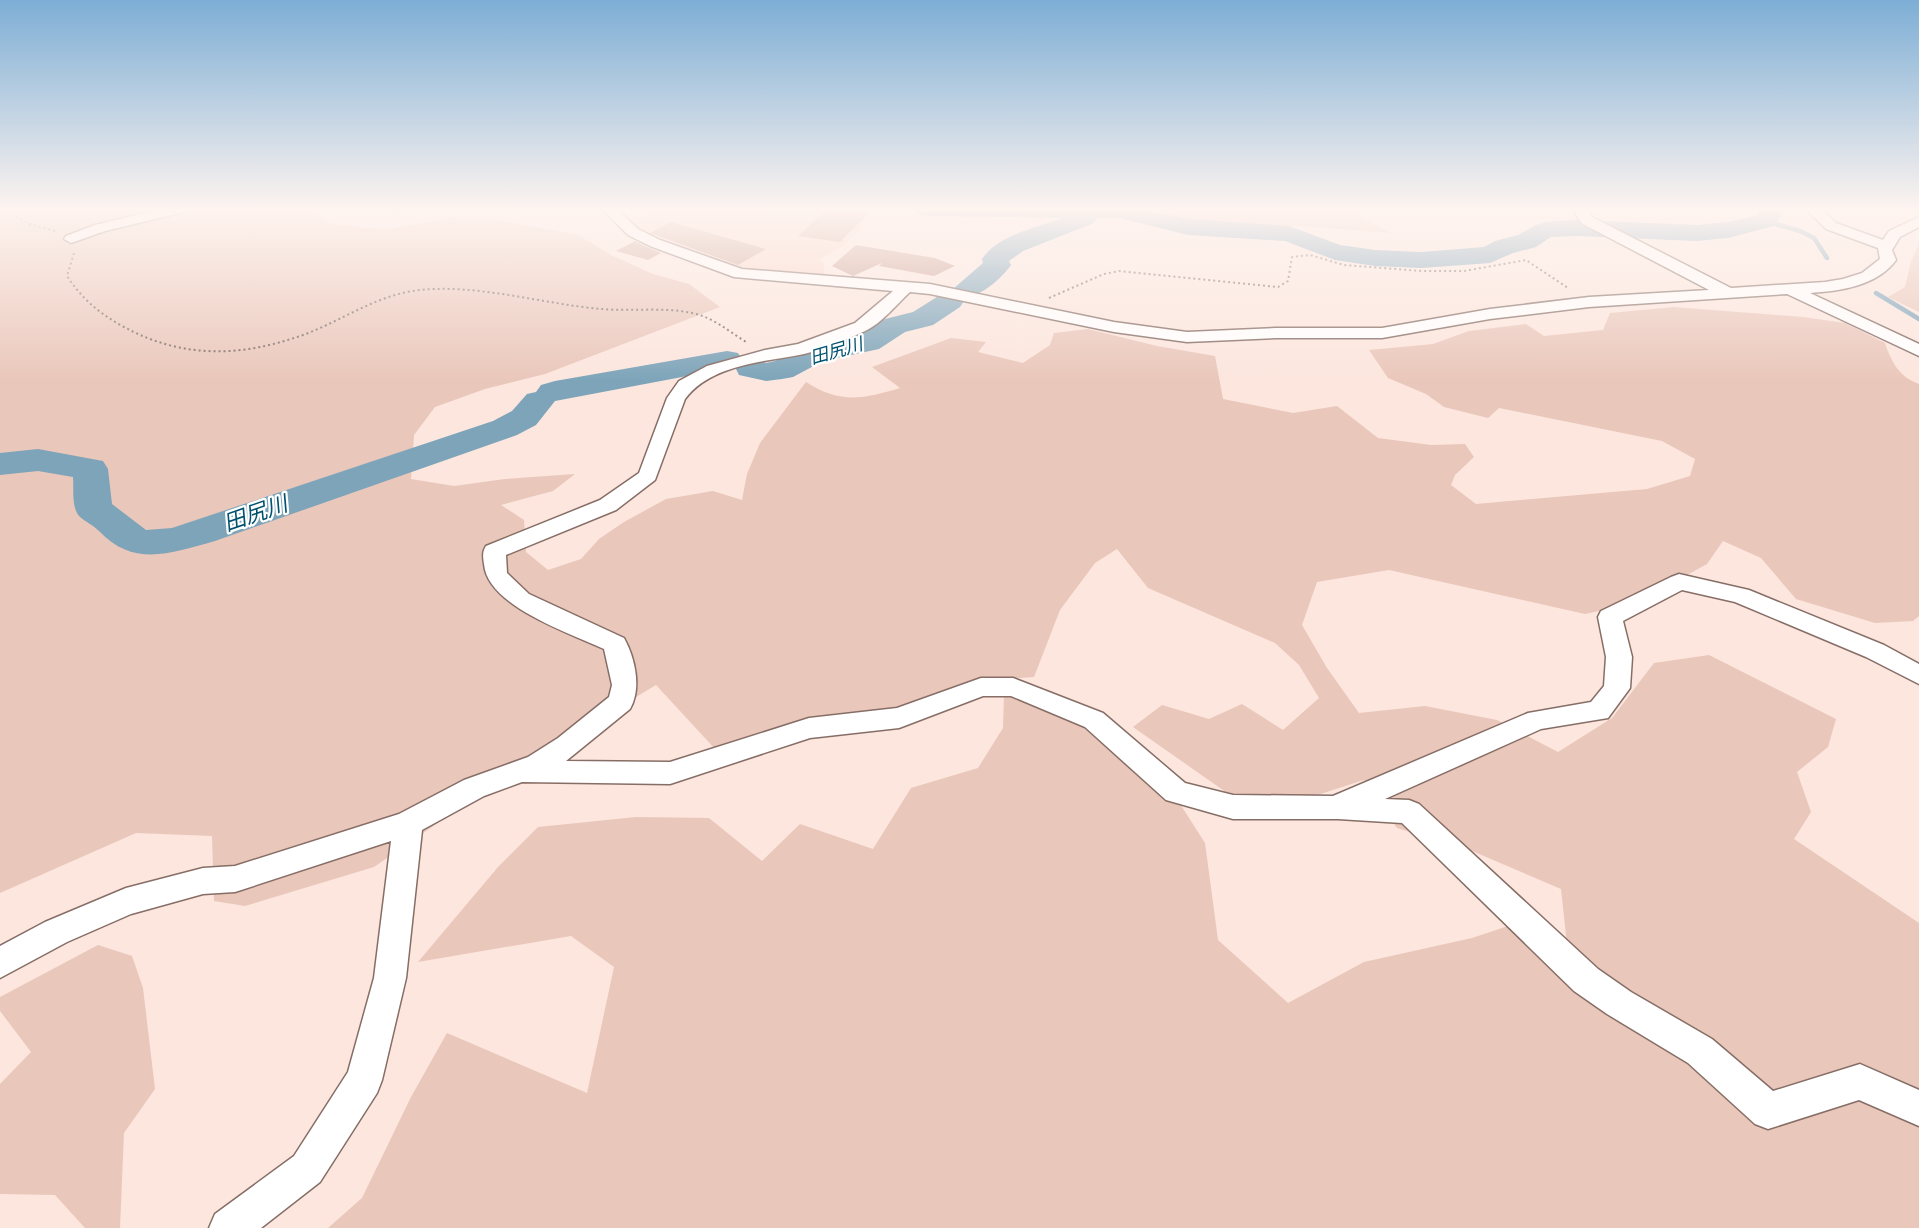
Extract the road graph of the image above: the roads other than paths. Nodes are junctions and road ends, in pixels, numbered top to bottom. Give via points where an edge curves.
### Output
1 (719, 266) edge
2 (1675, 266) edge
3 (1883, 266) edge
4 (908, 286) junction
5 (1789, 289) junction
6 (1726, 292) junction
7 (1919, 351) edge
8 (1919, 675) edge
9 (522, 771) junction
10 (1335, 808) junction
11 (408, 823) junction
12 (0, 963) edge
13 (1919, 1108) edge
14 (229, 1228) edge

1 - 4 street via 740,274
2 - 6 street
3 - 5 street via 1866,278 1825,287
4 - 6 street via 1159,335 1215,338 1276,333 1382,333 1593,301
4 - 9 street via 861,327 820,343 713,370 695,379 676,398 648,476 608,505 494,551 496,575 520,600 615,644 625,685 621,702 606,716 538,765
5 - 6 street
5 - 7 street
8 - 10 street via 1875,651 1741,596 1679,582 1610,617 1619,657 1617,688 1599,711 1537,720
9 - 10 street via 670,773 809,728 899,718 981,687 1013,687 1094,720 1176,792 1233,807
9 - 11 street via 474,788
10 - 13 street via 1409,812 1586,980 1700,1052 1768,1111 1860,1082
11 - 12 street via 235,879 203,881 126,903 57,932
11 - 14 street via 390,978 363,1080 306,1168

